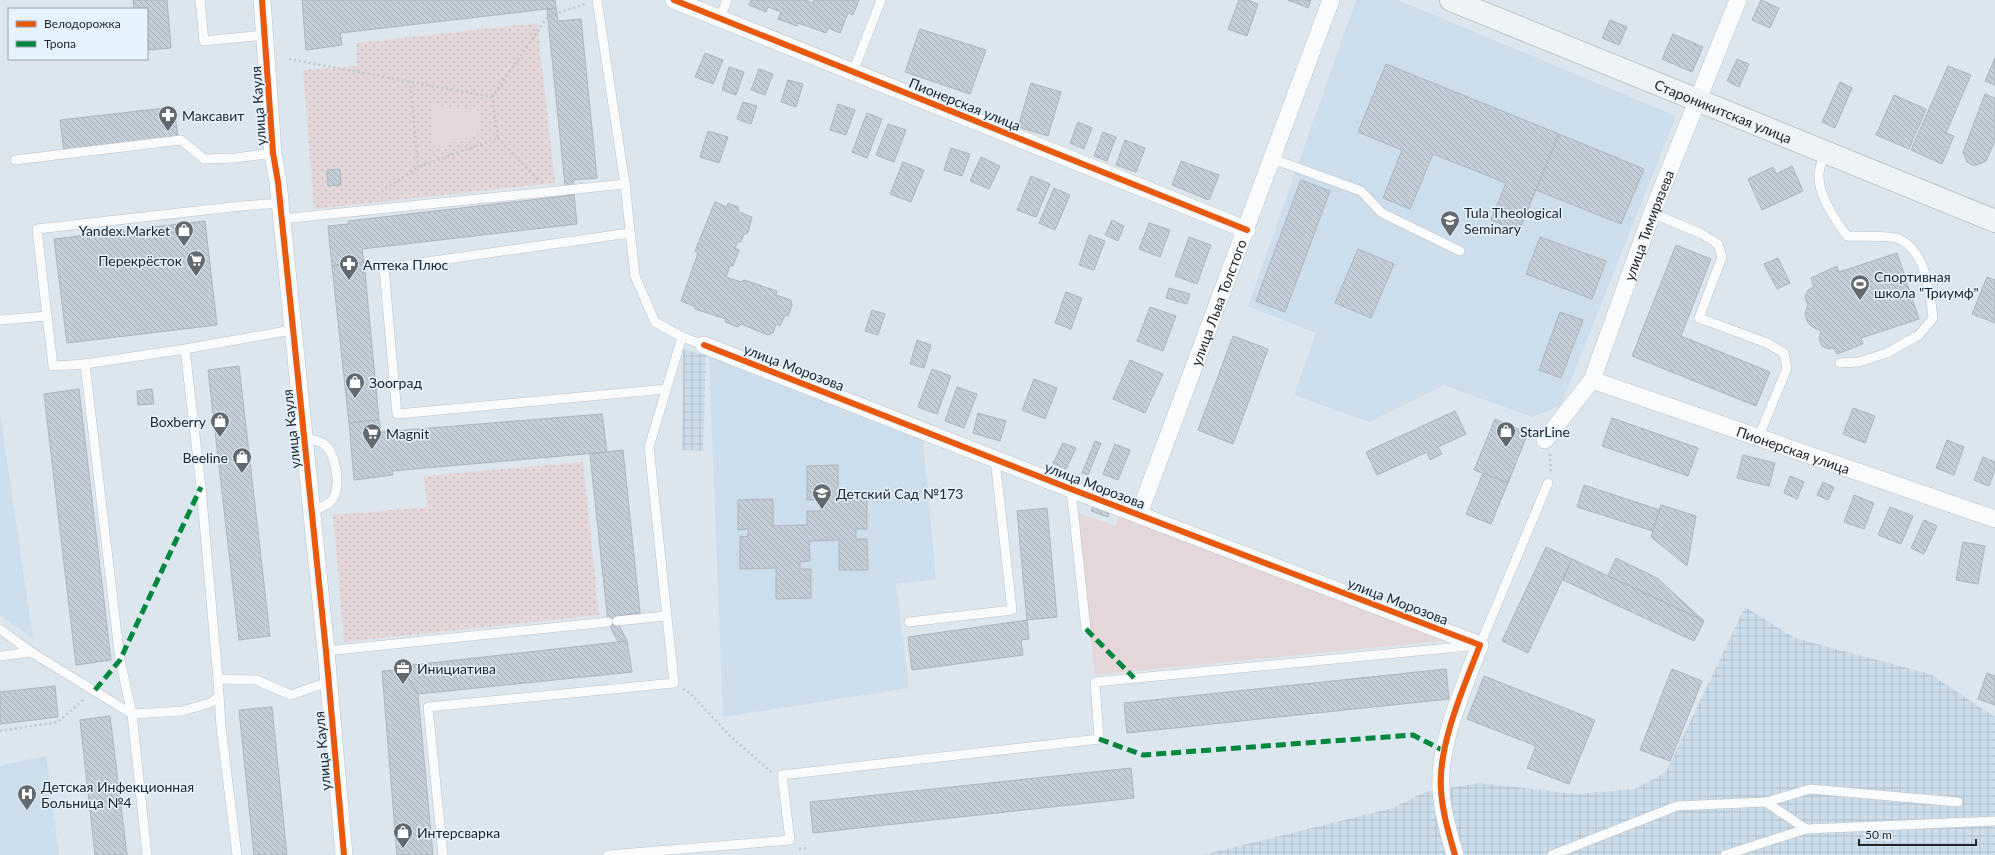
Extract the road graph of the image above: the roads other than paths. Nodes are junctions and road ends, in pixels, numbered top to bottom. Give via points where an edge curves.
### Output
1 (200, 0) edge
2 (262, 0) edge
3 (674, 0) edge
4 (727, 0) edge
5 (881, 0) edge
6 (1331, 0) edge
7 (1451, 0) edge
8 (1738, 0) edge
9 (593, 1) edge
10 (720, 18) junction
11 (265, 35) junction
12 (853, 72) junction
13 (1697, 99) junction
14 (1825, 151) junction
15 (273, 153) junction
16 (1273, 159) junction
17 (15, 160) dead end
18 (625, 184) junction
19 (281, 211) junction
20 (1652, 213) junction
21 (1995, 221) edge
22 (1247, 230) junction
23 (630, 233) junction
24 (1460, 251) dead end
25 (47, 316) junction
26 (0, 320) edge
27 (292, 330) junction
28 (682, 337) junction
29 (704, 345) joint
30 (185, 349) junction
31 (1840, 363) dead end
32 (85, 364) junction
33 (1592, 380) junction
34 (666, 389) junction
35 (1759, 436) junction
36 (304, 438) junction
37 (1545, 440) dead end
38 (995, 459) junction
39 (1550, 479) road end
40 (1070, 489) junction
41 (311, 512) junction
42 (1139, 514) junction
43 (1995, 519) edge
44 (666, 616) junction
45 (909, 622) dead end
46 (0, 629) edge
47 (1086, 629) dead end
48 (1480, 645) junction
49 (326, 651) junction
50 (31, 652) junction
51 (0, 656) edge
52 (218, 679) junction
53 (328, 682) junction
54 (219, 697) junction
55 (132, 714) junction
56 (1766, 802) junction
57 (1958, 802) dead end
58 (1995, 821) edge
59 (1806, 829) junction
60 (147, 855) edge
61 (237, 855) edge
62 (344, 855) edge
63 (443, 855) edge
64 (608, 855) edge
65 (1455, 855) edge
66 (1552, 855) edge
67 (1725, 855) edge

1 - 11 lane via 204,41
2 - 11 street, улица Кауля
3 - 10 street, Пионерская улица
4 - 10 lane
5 - 12 lane
6 - 16 street, улица Льва Толстого
7 - 13 main road, Староникитская улица
8 - 13 street, улица Тимирязева
9 - 18 lane
10 - 12 street, Пионерская улица
11 - 15 street, улица Кауля
12 - 22 street, Пионерская улица
13 - 14 main road, Староникитская улица
13 - 20 street, улица Тимирязева
14 - 21 main road, Староникитская улица
14 - 31 lane via 1819,174 1823,195 1833,217 1847,236 1898,239 1913,248 1929,284 1933,318 1919,335 1887,353 1859,362
15 - 17 lane via 204,159 181,140
15 - 19 street, улица Кауля
16 - 22 street, улица Льва Толстого
16 - 24 lane via 1361,190 1382,213
18 - 19 lane via 354,211
18 - 23 lane
19 - 25 lane via 241,206 37,230
19 - 27 street, улица Кауля
20 - 33 street, улица Тимирязева
20 - 35 lane via 1702,234 1718,244 1722,257 1699,318 1767,344 1784,354 1787,368
22 - 42 street, улица Льва Толстого
23 - 28 lane via 635,276 655,322
23 - 34 lane via 384,268 397,414
25 - 26 lane
25 - 32 lane via 53,366
27 - 30 lane
27 - 36 street, улица Кауля
28 - 29 lane
28 - 34 lane
29 - 38 street, улица Морозова
30 - 32 lane
30 - 52 lane via 201,487
32 - 55 lane via 120,660
33 - 35 street, Пионерская улица
33 - 37 street, улица Тимирязева
34 - 44 lane via 649,447
35 - 43 street, Пионерская улица
36 - 41 street, улица Кауля
36 - 41 lane via 323,443 335,460 337,491 329,502
38 - 40 street, улица Морозова
38 - 45 lane via 1012,610
39 - 48 lane
40 - 42 street, улица Морозова
40 - 47 lane
41 - 49 street, улица Кауля
42 - 48 street, улица Морозова
44 - 49 lane
44 - 63 lane via 674,683 428,707
46 - 50 lane
48 - 64 lane via 1095,682 1099,739 782,775 790,840
48 - 65 street via 1456,707 1444,751 1441,788
49 - 53 street, улица Кауля
50 - 51 lane
50 - 55 lane
52 - 53 lane via 256,680 291,695
52 - 54 lane
53 - 62 street, улица Кауля
54 - 55 lane via 210,703 182,711
54 - 61 lane
55 - 60 lane
56 - 57 lane via 1810,789
56 - 59 lane
56 - 66 lane via 1676,806
58 - 59 lane
59 - 67 lane

